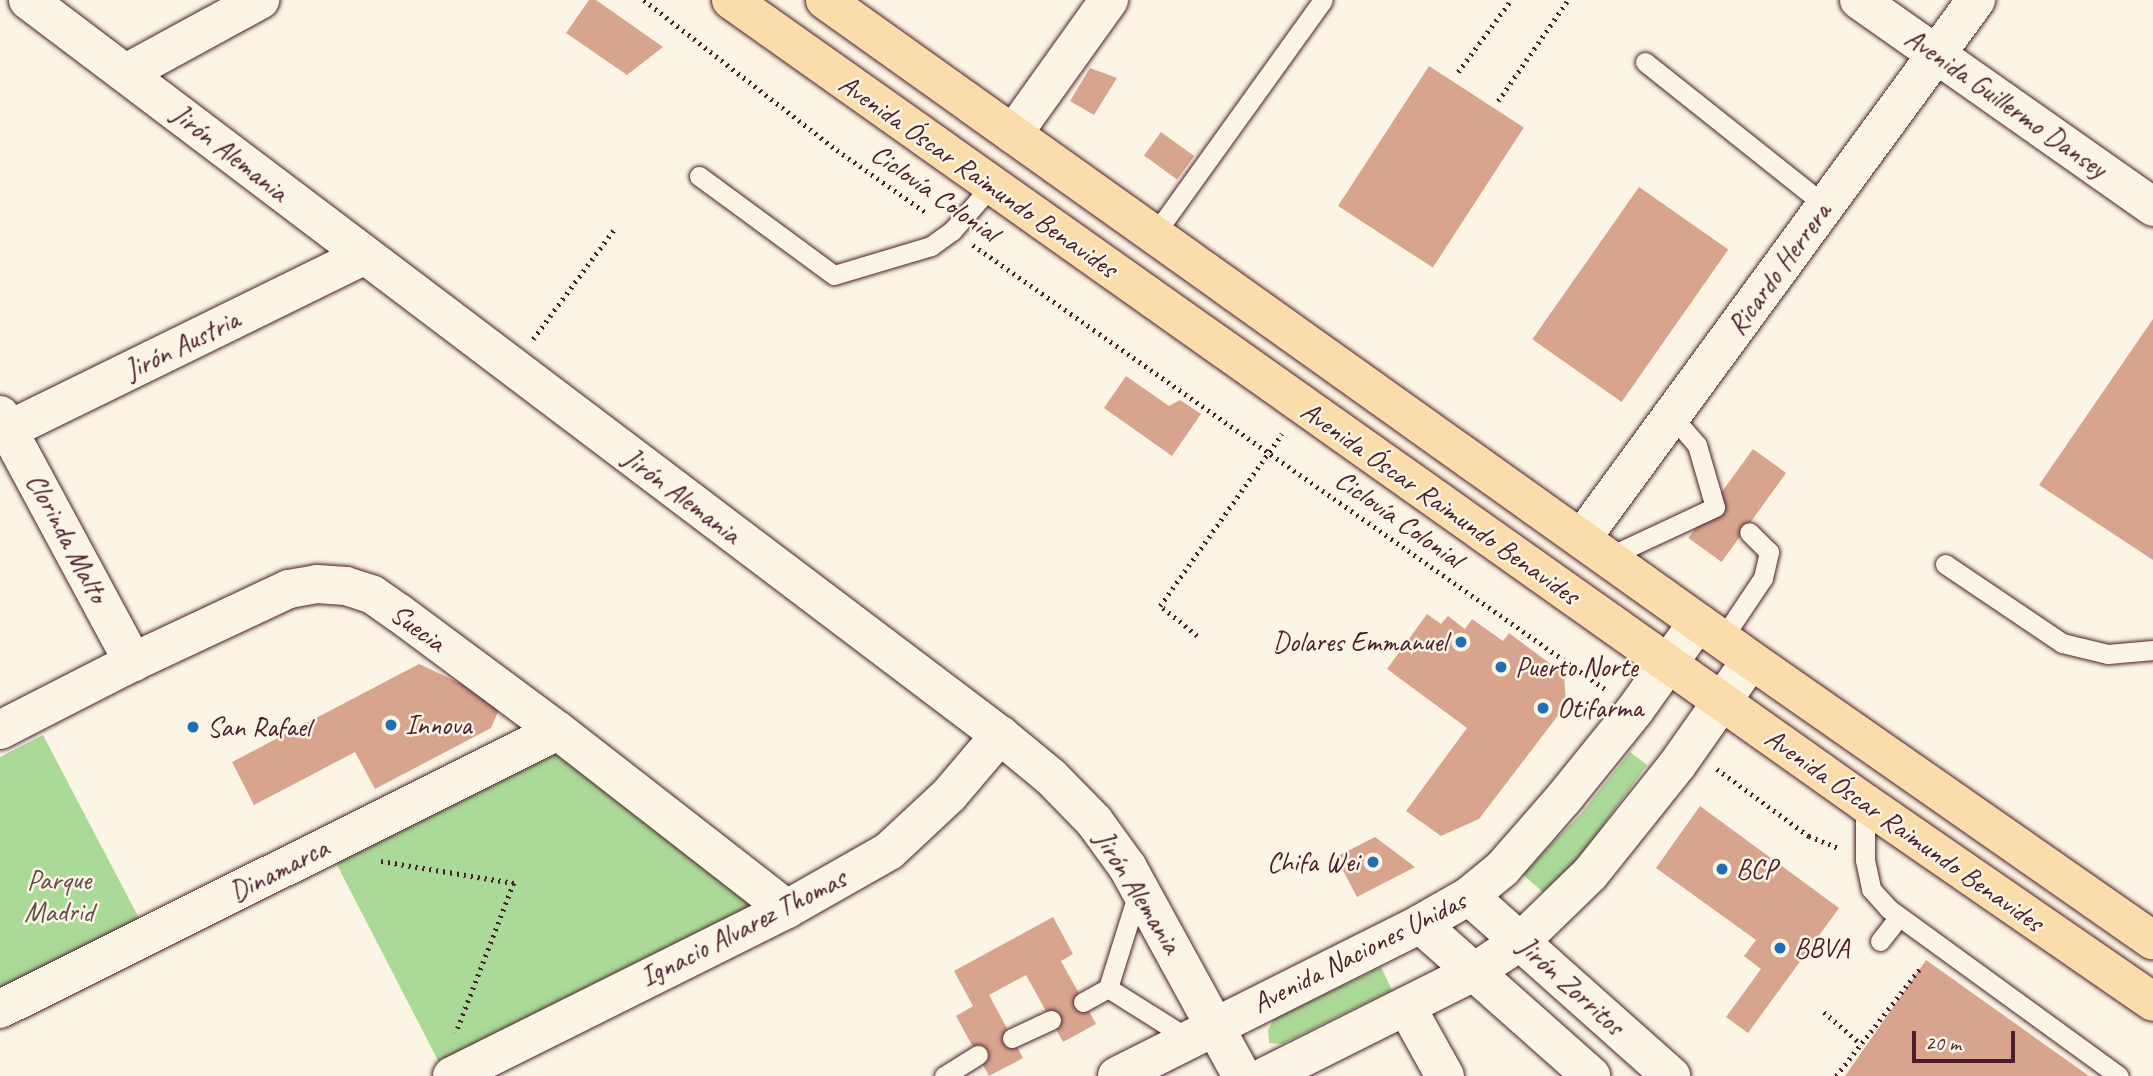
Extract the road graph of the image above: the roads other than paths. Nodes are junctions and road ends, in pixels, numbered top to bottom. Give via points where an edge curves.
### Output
1 (28, 0) edge
2 (260, 0) edge
3 (731, 0) edge
4 (825, 0) edge
5 (1109, 0) edge
6 (1323, 0) edge
7 (1859, 0) edge
8 (1976, 0) edge
9 (1937, 55) junction
10 (1645, 62) dead end
11 (126, 73) junction
12 (1013, 134) junction
13 (699, 176) dead end
14 (991, 186) junction
15 (1826, 206) junction
16 (2153, 207) edge
17 (1154, 235) junction
18 (363, 256) junction
19 (1672, 416) junction
20 (3, 426) edge
21 (1749, 532) dead end
22 (1595, 547) junction
23 (1945, 564) dead end
24 (1724, 640) junction
25 (2153, 650) edge
26 (133, 662) junction
27 (1669, 665) junction
28 (1721, 702) junction
29 (0, 730) edge
30 (558, 731) junction
31 (1000, 735) junction
32 (1865, 803) junction
33 (1140, 888) junction
34 (1469, 896) junction
35 (787, 909) junction
36 (1898, 918) junction
37 (1420, 925) junction
38 (2153, 940) edge
39 (1521, 941) junction
40 (1880, 941) dead end
41 (1474, 972) junction
42 (1108, 988) junction
43 (1083, 1002) dead end
44 (2153, 1002) edge
45 (1406, 1006) junction
46 (0, 1009) edge
47 (1051, 1020) dead end
48 (1203, 1032) junction
49 (1012, 1038) dead end
50 (978, 1055) dead end
51 (452, 1076) edge
52 (944, 1076) edge
53 (1117, 1076) edge
54 (1242, 1076) edge
55 (1266, 1076) edge
56 (1445, 1076) edge
57 (1591, 1076) edge
58 (1671, 1076) edge
59 (2119, 1076) edge

1 - 11 street, Jirón Alemania
2 - 11 street
3 - 14 main road, Avenida Óscar Raimundo Benavides
4 - 12 main road, Avenida Óscar Raimundo Benavides
5 - 12 street
6 - 17 lane
7 - 9 street, Avenida Guillermo Dansey
8 - 9 street, Ricardo Herrera
9 - 15 street, Ricardo Herrera
9 - 16 street, Avenida Guillermo Dansey
10 - 15 lane
11 - 18 street, Jirón Alemania
12 - 17 main road, Avenida Óscar Raimundo Benavides
13 - 14 lane via 834,275 931,246 952,231
14 - 27 main road, Avenida Óscar Raimundo Benavides
15 - 19 street, Ricardo Herrera
17 - 22 main road, Avenida Óscar Raimundo Benavides
18 - 20 street, Jirón Austria
18 - 31 street, Jirón Alemania
19 - 22 street, Ricardo Herrera
19 - 22 lane via 1697,444 1716,507
20 - 26 street, Clorinda Malto
21 - 24 lane via 1769,552 1763,578
22 - 24 main road, Avenida Óscar Raimundo Benavides
23 - 25 lane via 2062,643 2108,654
24 - 27 street, Avenida Naciones Unidas
24 - 28 street
24 - 38 main road, Avenida Óscar Raimundo Benavides
26 - 29 street, Suecia
26 - 30 street, Suecia via 289,589 317,584 346,586 373,595
27 - 28 main road, Avenida Óscar Raimundo Benavides
27 - 34 street, Avenida Naciones Unidas via 1509,861
28 - 32 main road, Avenida Óscar Raimundo Benavides
28 - 39 street via 1590,874
30 - 35 street, Suecia
30 - 46 street, Dinamarca
31 - 33 street, Jirón Alemania via 1094,821
31 - 35 street, Ignacio Alvarez Thomas via 949,795 889,851
32 - 36 lane via 1865,860 1871,889
32 - 44 main road, Avenida Óscar Raimundo Benavides
33 - 42 lane
33 - 48 street, Jirón Alemania
34 - 37 street, Avenida Naciones Unidas
34 - 39 street, Jirón Zorritos
35 - 51 street, Ignacio Alvarez Thomas
36 - 40 lane
36 - 59 lane
37 - 41 street, Jirón Zorritos
37 - 48 street, Avenida Naciones Unidas
39 - 41 street
39 - 58 street, Jirón Zorritos
41 - 45 street
41 - 57 street, Jirón Zorritos
42 - 43 lane
42 - 48 lane
45 - 55 street
45 - 56 street
47 - 49 lane
48 - 53 street, Avenida Naciones Unidas
48 - 54 street, Jirón Alemania
50 - 52 lane

